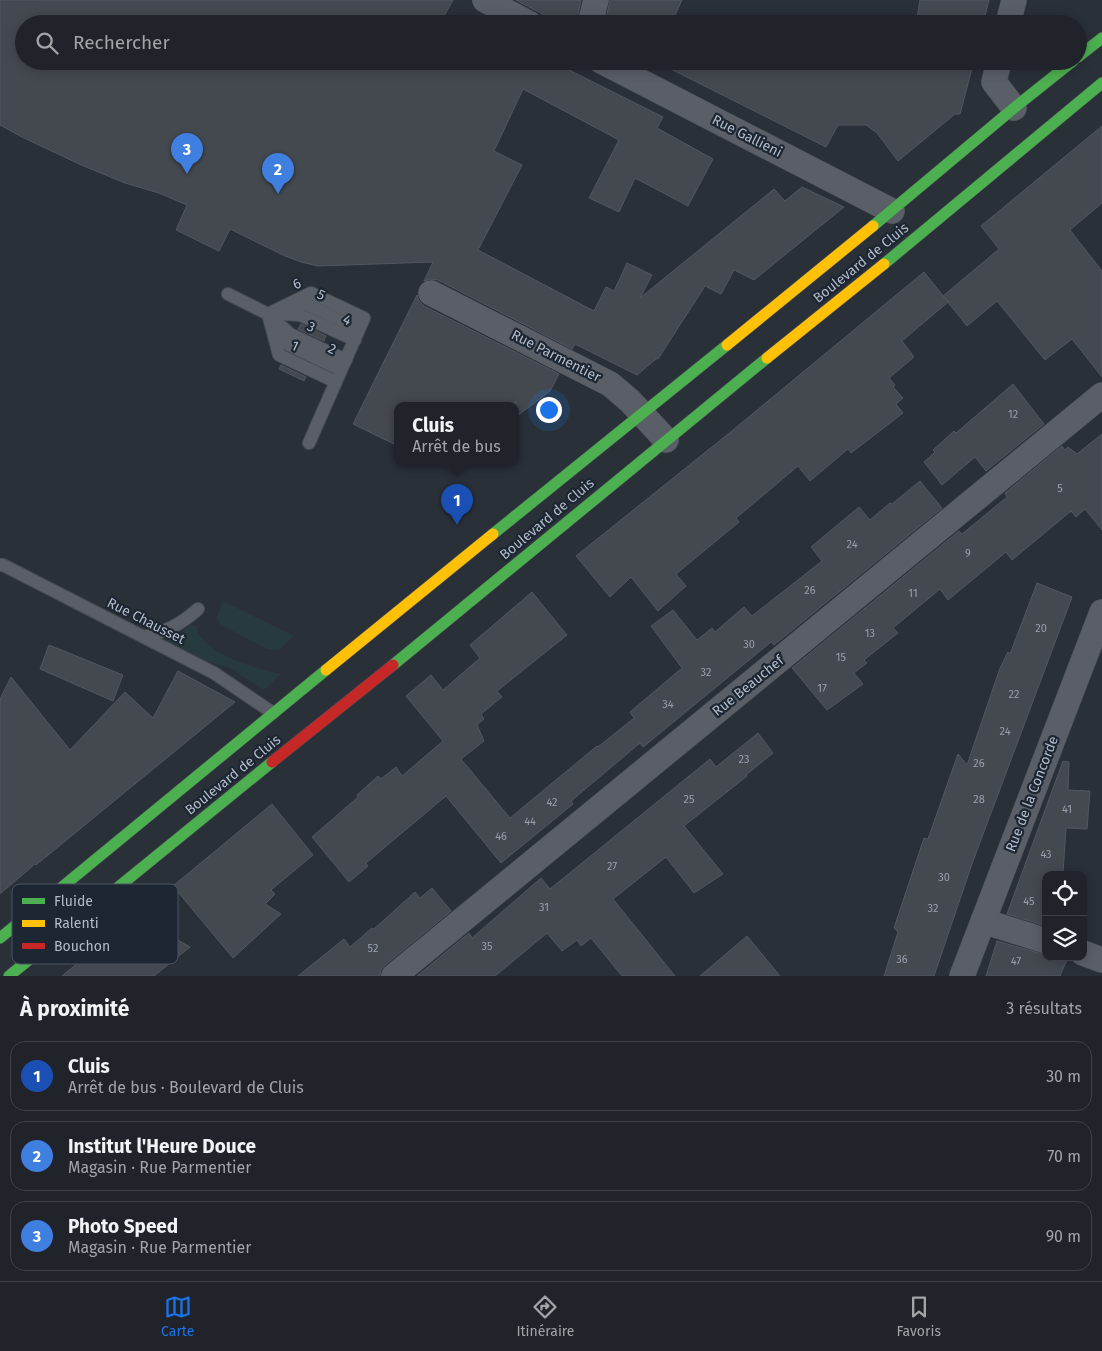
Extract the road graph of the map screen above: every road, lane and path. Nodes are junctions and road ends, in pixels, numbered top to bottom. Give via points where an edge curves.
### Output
1 (485, 0) edge
2 (596, 0) edge
3 (1014, 0) edge
4 (513, 15) edge
5 (592, 15) edge
6 (1010, 15) edge
7 (1102, 38) edge
8 (1087, 50) edge
9 (618, 70) edge
10 (997, 70) edge
11 (1062, 70) edge
12 (1102, 83) edge
13 (1014, 108) junction
14 (892, 211) junction
15 (431, 293) dead end
16 (228, 294) dead end
17 (268, 314) junction
18 (359, 329) junction
19 (341, 371) junction
20 (1102, 396) edge
21 (642, 414) junction
22 (666, 440) junction
23 (309, 444) dead end
24 (0, 565) edge
25 (198, 609) dead end
26 (1102, 612) edge
27 (144, 637) junction
28 (273, 713) junction
29 (66, 884) edge
30 (122, 884) edge
31 (983, 921) junction
32 (12, 928) edge
33 (0, 938) edge
34 (1042, 940) edge
35 (1087, 955) edge
36 (1102, 960) edge
37 (24, 964) edge
38 (9, 976) edge
39 (394, 976) edge
40 (962, 976) edge

1 - 4 street
2 - 5 street
3 - 6 street
7 - 8 main road
9 - 14 street, Rue Gallieni
10 - 13 street via 994,82
11 - 13 main road, Boulevard de Cluis
12 - 22 main road, Boulevard de Cluis
13 - 14 main road, Boulevard de Cluis
14 - 21 main road, Boulevard de Cluis
15 - 21 street, Rue Parmentier via 610,384
16 - 17 lane
17 - 18 lane, 4 via 300,315
17 - 18 lane, 6 via 311,293
17 - 19 lane, 3
17 - 19 lane, 1 via 279,355
18 - 19 lane
19 - 23 lane
20 - 39 street, Rue Beauchef
21 - 22 street, Rue Parmentier
21 - 28 main road, Boulevard de Cluis
22 - 30 main road, Boulevard de Cluis
24 - 27 lane, Rue Chausset
25 - 27 lane via 177,626
26 - 31 street, Rue de la Concorde
27 - 28 lane, Rue Chausset via 214,673
28 - 29 main road, Boulevard de Cluis
31 - 34 street
31 - 40 street, Rue de la Concorde
32 - 33 main road, Boulevard de Cluis
35 - 36 street
37 - 38 main road, Boulevard de Cluis

